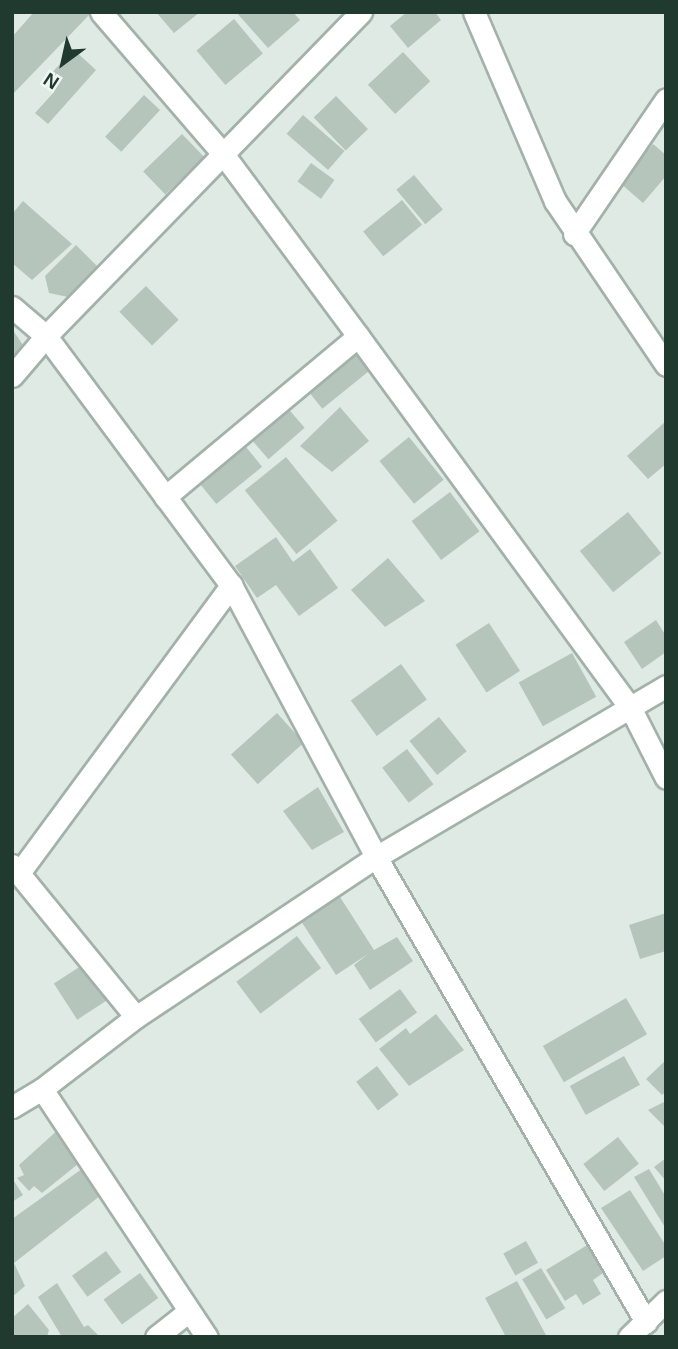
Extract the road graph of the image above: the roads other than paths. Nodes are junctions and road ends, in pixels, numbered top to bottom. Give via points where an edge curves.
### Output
1 (101, 12) edge
2 (361, 12) edge
3 (474, 12) edge
4 (666, 99) edge
5 (223, 154) junction
6 (575, 234) junction
7 (12, 307) edge
8 (46, 336) junction
9 (358, 336) junction
10 (666, 365) edge
11 (12, 376) edge
12 (166, 497) junction
13 (230, 585) junction
14 (666, 687) edge
15 (631, 709) junction
16 (666, 778) edge
17 (376, 857) junction
18 (16, 869) edge
19 (136, 1017) junction
20 (42, 1089) junction
21 (12, 1107) edge
22 (666, 1301) edge
23 (188, 1311) junction
24 (646, 1322) junction
25 (156, 1337) edge
26 (207, 1337) edge
27 (629, 1337) edge

1 - 5 street
2 - 5 street
3 - 6 street via 555,201
4 - 6 street
5 - 8 street
5 - 9 street
6 - 10 street
7 - 8 street
8 - 11 street
8 - 12 street
9 - 12 street
9 - 15 street
12 - 13 street
13 - 17 street
13 - 18 street
14 - 15 street
15 - 16 street
15 - 17 street
17 - 19 street
17 - 24 street
18 - 19 street
19 - 20 street
20 - 21 street
20 - 23 street
22 - 24 street
23 - 25 street
23 - 26 street
24 - 27 street

